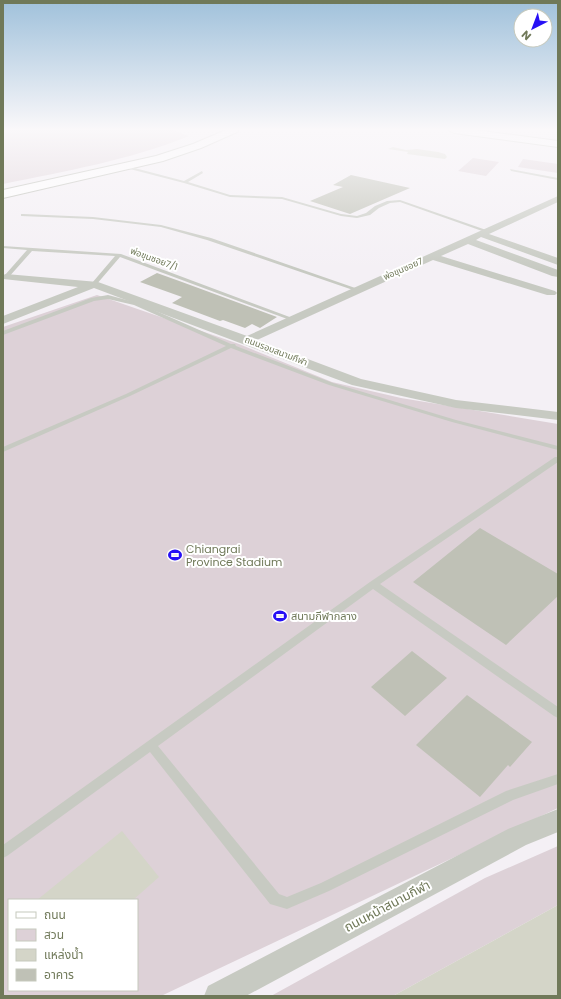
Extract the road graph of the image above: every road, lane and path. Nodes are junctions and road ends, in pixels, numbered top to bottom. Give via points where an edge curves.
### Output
1 (53, 177) edge
2 (83, 177) edge
3 (161, 177) edge
4 (194, 177) edge
5 (546, 177) edge
6 (558, 179) edge
7 (184, 182) junction
8 (3, 188) edge
9 (3, 194) edge
10 (404, 195) dead end
11 (558, 199) edge
12 (400, 201) junction
13 (23, 215) dead end
14 (484, 232) junction
15 (467, 240) junction
16 (3, 246) edge
17 (31, 248) junction
18 (119, 255) junction
19 (432, 256) junction
20 (558, 262) edge
21 (558, 273) edge
22 (4, 277) edge
23 (94, 284) junction
24 (358, 290) junction
25 (551, 293) dead end
26 (292, 319) junction
27 (3, 320) edge
28 (3, 334) edge
29 (247, 340) junction
30 (232, 346) junction
31 (558, 416) edge
32 (558, 448) edge
33 (3, 450) edge
34 (558, 459) edge
35 (373, 584) junction
36 (558, 713) edge
37 (151, 745) junction
38 (558, 779) edge
39 (558, 820) edge
40 (3, 852) edge
41 (218, 996) edge

1 - 8 main road
2 - 9 main road
3 - 7 lane
4 - 7 lane
5 - 6 lane
7 - 12 lane via 225,195 282,198 357,217 389,202
10 - 12 lane
11 - 14 street, พ่อขุนซอย7
12 - 14 lane
13 - 24 lane via 93,218 161,226 209,239
14 - 15 street, พ่อขุนซอย7
14 - 20 street
15 - 19 street, พ่อขุนซอย7
15 - 21 street
16 - 17 lane, พ่อขุนซอย7/1
17 - 18 lane, พ่อขุนซอย7/1
17 - 22 lane
18 - 23 lane
18 - 26 lane, พ่อขุนซอย7/1
19 - 24 street, พ่อขุนซอย7
19 - 25 street
22 - 23 street
23 - 27 street
23 - 29 street, ถนนรอบสนามกีฬา
24 - 26 street, พ่อขุนซอย7
26 - 29 street, พ่อขุนซอย7
28 - 30 lane via 93,299 108,297 136,304
29 - 30 lane
29 - 31 street, ถนนรอบสนามกีฬา via 357,382 456,404
30 - 32 lane via 331,384 454,421
30 - 33 lane
34 - 35 lane
35 - 36 lane
35 - 37 lane
37 - 38 lane via 275,899 287,903 325,887 510,795
37 - 40 lane
39 - 41 street, ถนนหน้าสนามกีฬา via 517,837

